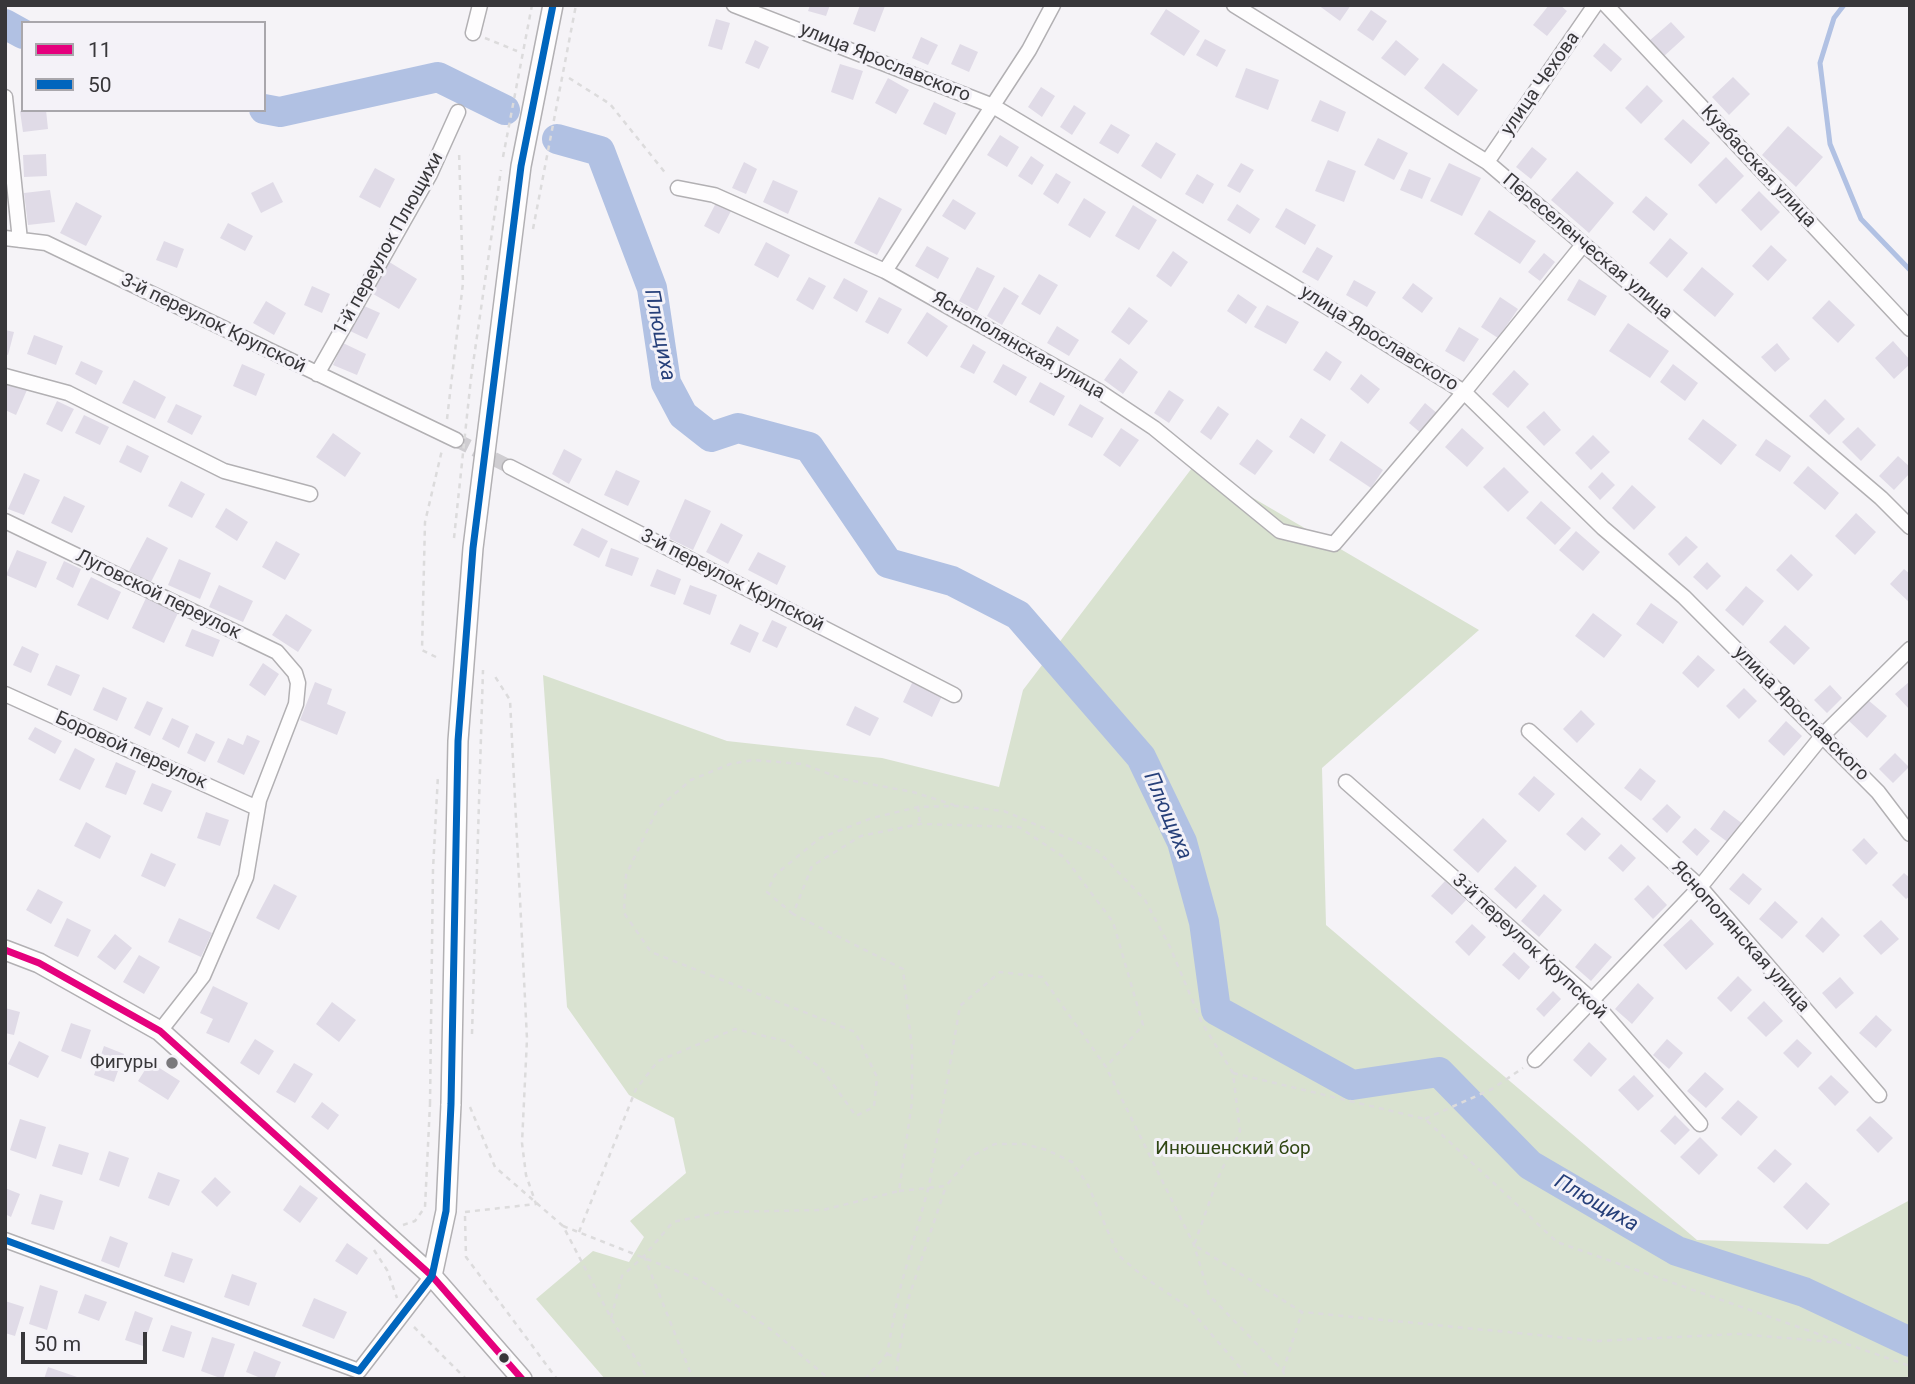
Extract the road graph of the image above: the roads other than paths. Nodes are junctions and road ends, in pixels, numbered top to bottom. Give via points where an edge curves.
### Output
1 (480, 5) edge
2 (553, 5) edge
3 (734, 5) edge
4 (1053, 5) edge
5 (1234, 5) edge
6 (1595, 5) edge
7 (1606, 5) edge
8 (473, 33) road end
9 (5, 97) edge
10 (993, 106) junction
11 (458, 112) road end
12 (1487, 162) junction
13 (678, 188) road end
14 (12, 239) edge
15 (1582, 246) junction
16 (886, 271) junction
17 (1910, 329) edge
18 (317, 374) junction
19 (5, 376) edge
20 (1464, 392) junction
21 (450, 438) tunnel mouth
22 (510, 467) tunnel mouth
23 (310, 494) dead end
24 (5, 520) edge
25 (1910, 527) edge
26 (1910, 649) edge
27 (5, 694) edge
28 (954, 695) dead end
29 (1530, 731) dead end
30 (1823, 735) junction
31 (1346, 782) dead end
32 (257, 808) junction
33 (1910, 834) edge
34 (1700, 887) junction
35 (5, 950) edge
36 (1592, 1000) junction
37 (160, 1031) junction
38 (1535, 1060) road end
39 (1879, 1095) dead end
40 (1700, 1124) dead end
41 (5, 1240) edge
42 (432, 1276) junction
43 (360, 1375) edge
44 (523, 1379) edge

1 - 8 street
2 - 42 main road, bridge via 521,166 473,548 458,741 446,1211
3 - 10 street, улица Ярославского
4 - 10 street
5 - 12 street, Переселенческая улица
6 - 12 street, улица Чехова
7 - 17 street, Кузбасская улица
9 - 14 street
10 - 16 street
10 - 20 street, улица Ярославского
11 - 18 street, 1-й переулок Плющихи via 430,174
12 - 15 street, Переселенческая улица
13 - 16 street, Яснополянская улица via 715,195
14 - 18 street, 3-й переулок Крупской via 46,243
15 - 20 street
15 - 25 street, Переселенческая улица
16 - 20 street, Яснополянская улица via 1100,392 1154,428 1280,531 1334,544
18 - 21 street, 3-й переулок Крупской
19 - 23 street via 68,393 224,471
20 - 30 street, улица Ярославского via 1603,528 1684,597
22 - 28 street, 3-й переулок Крупской
24 - 32 street, Луговской переулок via 277,652 291,666 298,683 293,712
26 - 30 street
27 - 32 street, Боровой переулок
29 - 34 street, Яснополянская улица
30 - 33 street, улица Ярославского via 1878,792
30 - 34 street
31 - 36 street, 3-й переулок Крупской
32 - 37 street via 246,877 204,976
34 - 36 street
34 - 39 street, Яснополянская улица
35 - 37 main road via 39,963
36 - 38 street
36 - 40 street, 3-й переулок Крупской
37 - 42 main road
41 - 43 street
42 - 43 street
42 - 44 main road

